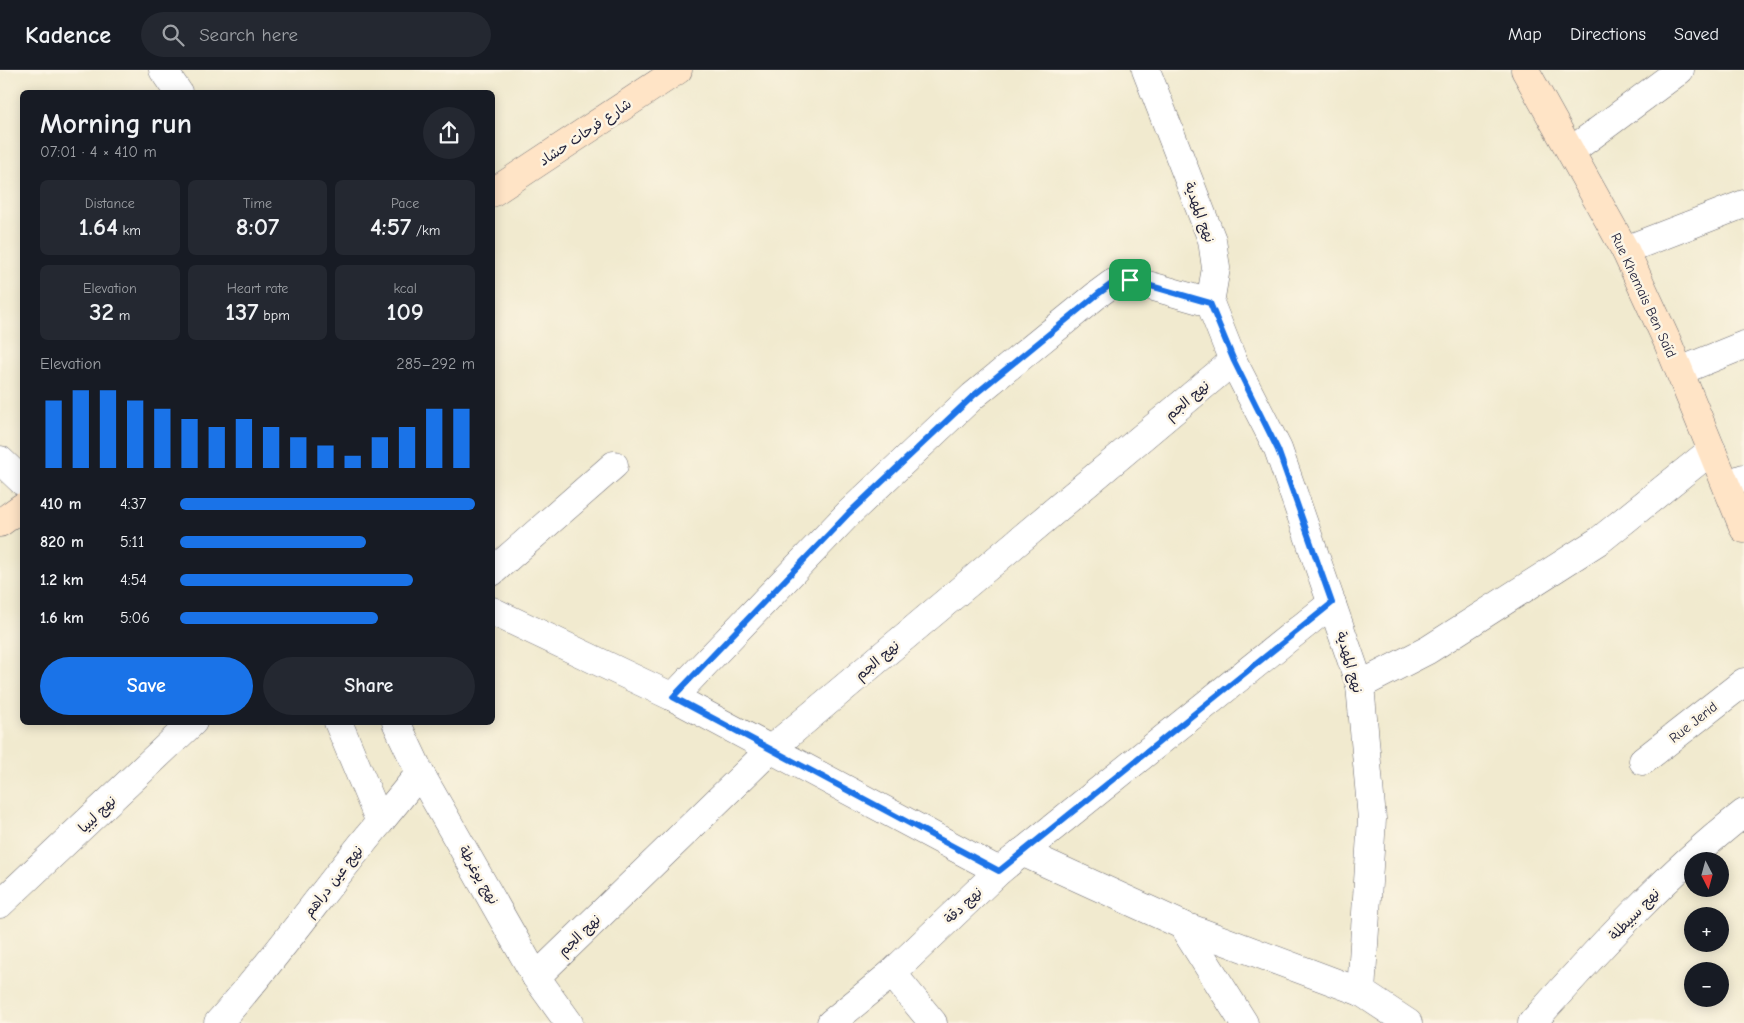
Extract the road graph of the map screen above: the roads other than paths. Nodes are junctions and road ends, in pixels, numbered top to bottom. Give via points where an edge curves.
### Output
1 (163, 70) edge
2 (678, 70) edge
3 (1146, 70) edge
4 (1525, 70) edge
5 (1680, 70) edge
6 (177, 90) edge
7 (1571, 151) junction
8 (495, 192) edge
9 (1744, 204) edge
10 (1625, 250) junction
11 (1210, 303) junction
12 (1744, 345) edge
13 (1234, 361) junction
14 (1680, 371) junction
15 (1712, 450) junction
16 (0, 460) edge
17 (614, 465) dead end
18 (20, 479) edge
19 (1735, 481) edge
20 (20, 508) edge
21 (0, 523) edge
22 (1744, 529) edge
23 (495, 569) edge
24 (1332, 603) junction
25 (495, 612) edge
26 (1744, 682) edge
27 (1360, 685) junction
28 (673, 697) junction
29 (190, 725) edge
30 (339, 725) edge
31 (397, 725) edge
32 (770, 750) junction
33 (1643, 761) dead end
34 (420, 773) junction
35 (1744, 813) edge
36 (380, 822) junction
37 (1022, 852) junction
38 (999, 871) junction
39 (0, 904) edge
40 (1182, 925) junction
41 (892, 973) junction
42 (536, 977) junction
43 (1361, 992) junction
44 (218, 1023) edge
45 (569, 1023) edge
46 (831, 1023) edge
47 (934, 1023) edge
48 (1244, 1023) edge
49 (1408, 1023) edge
50 (1532, 1023) edge

1 - 6 street
2 - 8 street, شارع فرحات حشاد
3 - 11 street, نهج المهدية via 1212,240 1216,268
4 - 7 street, Rue Khemais Ben Saïd
5 - 7 street
7 - 10 street, Rue Khemais Ben Saïd
9 - 10 street
10 - 14 street, Rue Khemais Ben Saïd
11 - 13 street, نهج المهدية
11 - 28 street via 1130,280 1113,283 1098,294 973,396 849,513
12 - 14 street
13 - 24 street, نهج المهدية via 1278,450
13 - 32 street, نهج الجم
14 - 15 street, Rue Khemais Ben Saïd
15 - 19 street, Rue Khemais Ben Saïd
15 - 27 street via 1592,545 1428,650
16 - 18 street
17 - 23 street
19 - 22 street, Rue Khemais Ben Saïd
20 - 21 street
24 - 27 street, نهج المهدية
24 - 37 street, نهج دقة
25 - 28 street
26 - 33 street, Rue Jerid
27 - 43 street, نهج المهدية via 1372,819
28 - 32 street
29 - 39 street, نهج ليبيا
30 - 36 street
31 - 34 street, نهج يوغرطة
32 - 38 street
32 - 42 street, نهج الجم
34 - 36 street, نهج عين دراهم
34 - 42 street, نهج يوغرطة
35 - 50 street, نهج سبيطلة via 1700,847
36 - 44 street, نهج عين دراهم via 329,883 260,977
37 - 38 street, نهج دقة
37 - 40 street
38 - 41 street, نهج دقة
40 - 43 street
40 - 48 street
41 - 46 street, نهج دقة
41 - 47 street
42 - 45 street, نهج يوغرطة
43 - 49 street

